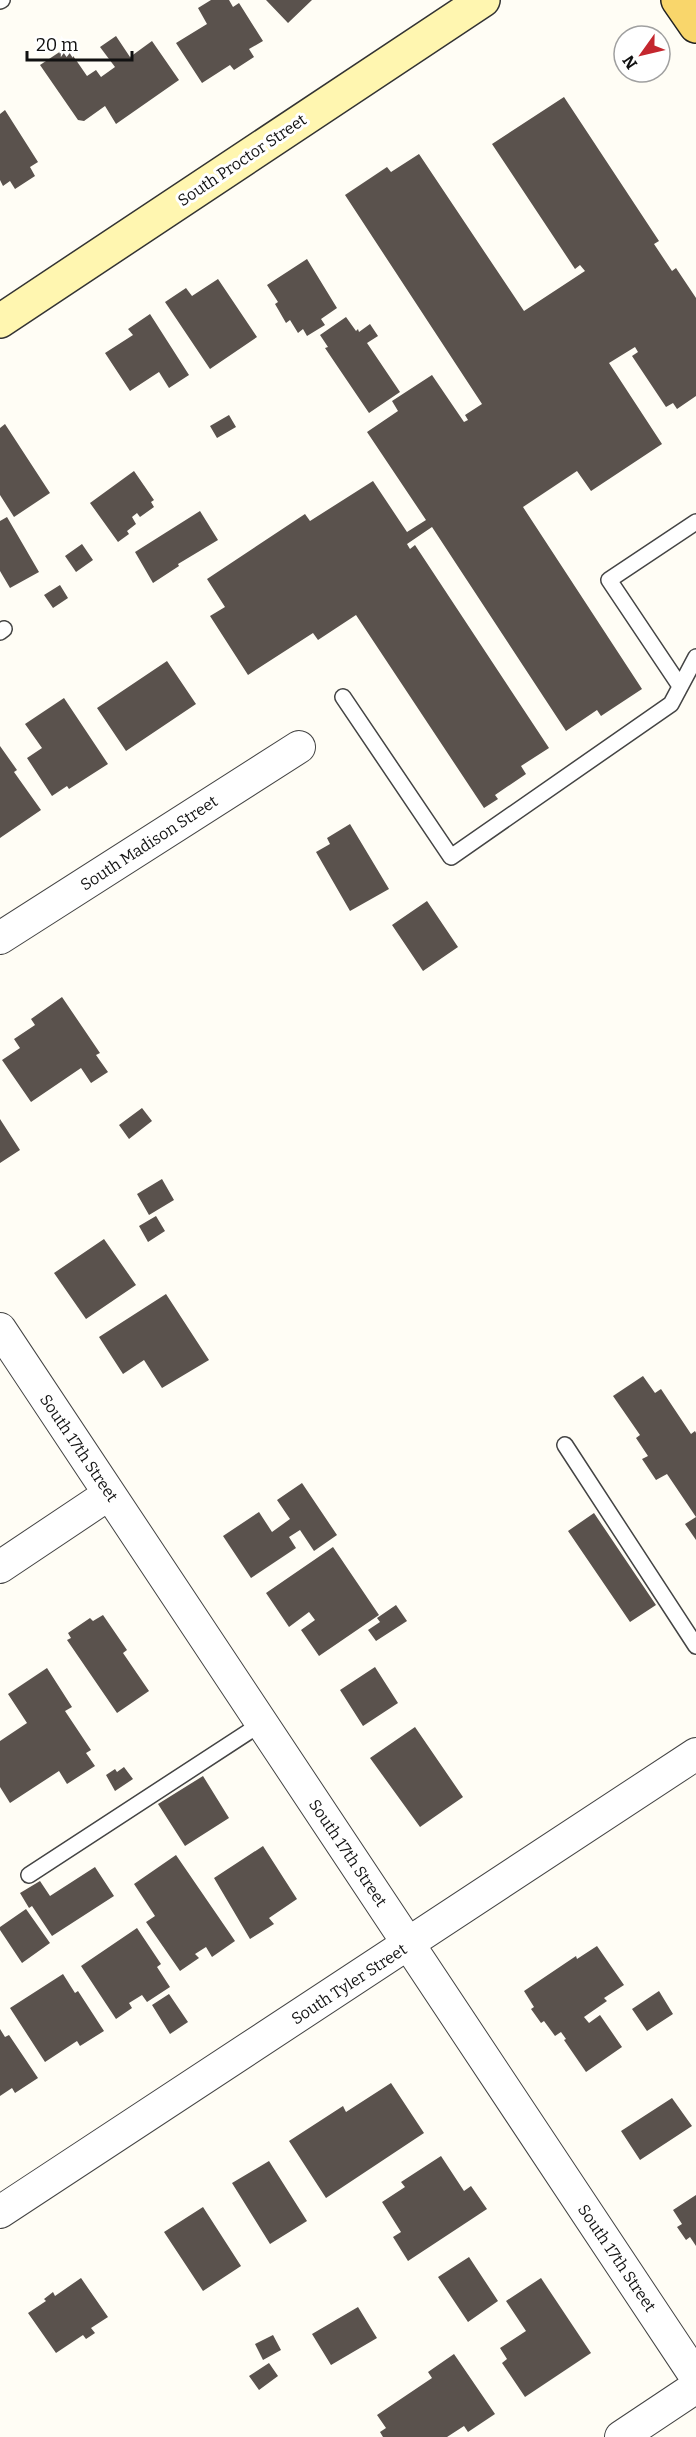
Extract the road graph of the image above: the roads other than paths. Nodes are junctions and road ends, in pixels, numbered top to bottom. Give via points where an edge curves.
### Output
1 (483, 0) edge
2 (678, 0) edge
3 (696, 26) edge
4 (0, 321) edge
5 (696, 522) edge
6 (696, 657) edge
7 (680, 686) junction
8 (343, 697) dead end
9 (299, 747) dead end
10 (0, 938) edge
11 (0, 1329) edge
12 (565, 1445) dead end
13 (110, 1494) junction
14 (0, 1567) edge
15 (696, 1646) edge
16 (262, 1723) junction
17 (696, 1754) edge
18 (29, 1875) dead end
19 (409, 1944) junction
20 (0, 2212) edge
21 (696, 2377) edge
22 (696, 2387) edge
23 (621, 2437) edge

1 - 4 street, South Proctor Street
2 - 3 main road
5 - 7 lane via 609,580
6 - 7 lane
7 - 8 lane via 671,704 451,857
9 - 10 street, South Madison Street
11 - 13 street, South 17th Street
12 - 15 lane
13 - 14 street
13 - 16 street, South 17th Street
16 - 18 lane
16 - 19 street, South 17th Street
17 - 19 street, South Tyler Street
19 - 20 street, South Tyler Street
19 - 21 street, South 17th Street
22 - 23 street

